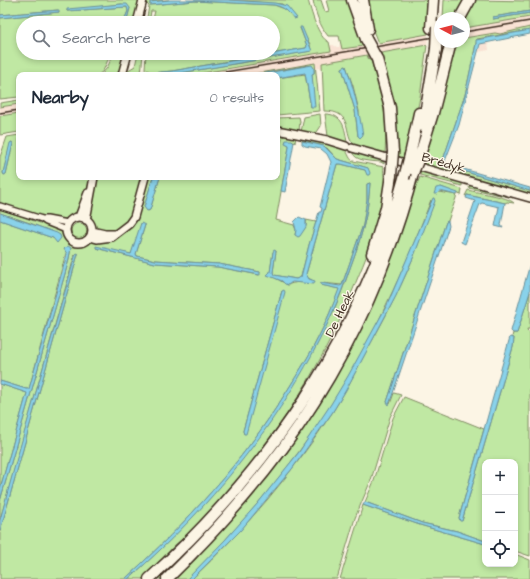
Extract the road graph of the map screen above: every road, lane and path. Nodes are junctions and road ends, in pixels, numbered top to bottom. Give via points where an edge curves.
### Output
1 (143, 0) edge
2 (352, 0) edge
3 (362, 0) edge
4 (433, 0) edge
5 (440, 0) edge
6 (470, 0) edge
7 (437, 12) edge
8 (463, 12) edge
9 (139, 16) edge
10 (434, 28) joint
11 (368, 39) junction
12 (450, 48) edge
13 (126, 60) edge
14 (123, 72) edge
15 (280, 131) edge
16 (415, 157) junction
17 (410, 176) junction
18 (93, 180) edge
19 (145, 180) edge
20 (530, 198) edge
21 (0, 206) edge
22 (83, 218) junction
23 (67, 226) junction
24 (91, 234) junction
25 (327, 363) junction
26 (149, 579) edge
27 (167, 579) edge

1 - 9 street
2 - 11 highway
3 - 11 highway
4 - 10 highway, De Heak
5 - 7 highway, De Heak
6 - 8 highway
10 - 16 highway, De Heak, bridge
11 - 25 highway, bridge via 377,59 390,108 393,152 391,174 386,208 378,236
12 - 16 highway via 435,104
13 - 14 street
15 - 20 street, Brédyk via 349,147
16 - 17 highway, De Heak, bridge
17 - 25 highway, De Heak via 369,279
17 - 27 highway, De Heak via 396,230 376,282 323,386 288,441 255,485 214,532
18 - 22 street
19 - 24 street via 134,217 124,229 112,238 104,239
21 - 23 street
22 - 23 street via 73,219
22 - 24 street via 91,225
23 - 24 street via 69,238 76,243 84,243
25 - 26 highway, De Heak via 282,432 241,485 205,525

